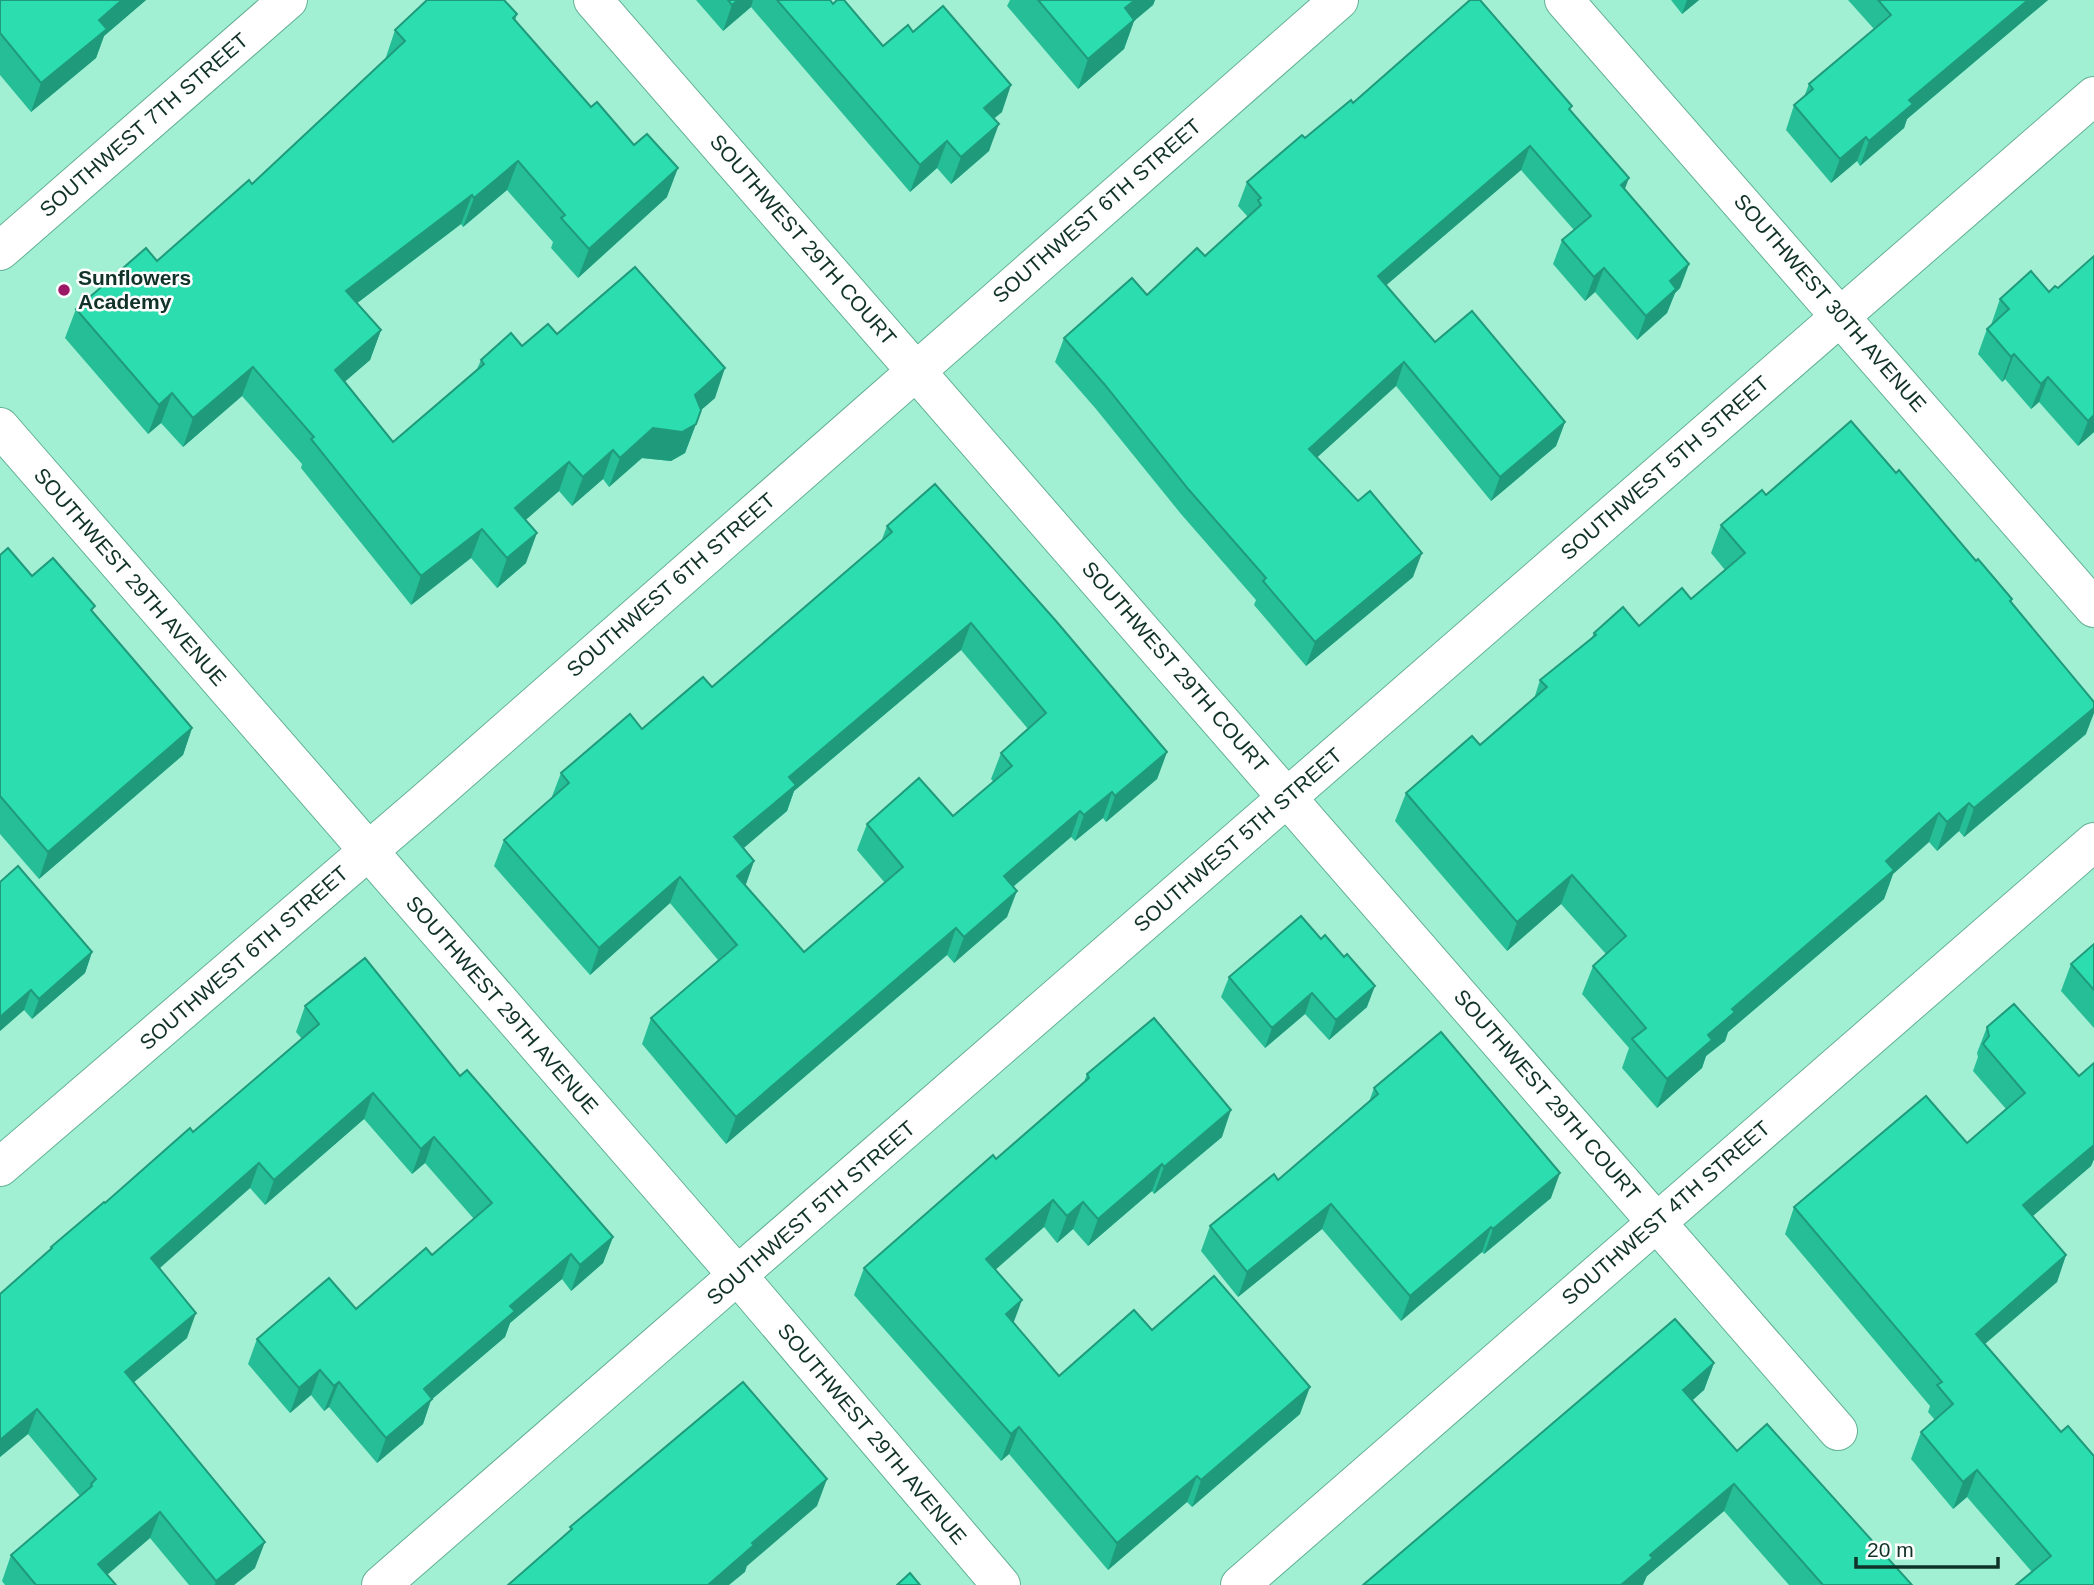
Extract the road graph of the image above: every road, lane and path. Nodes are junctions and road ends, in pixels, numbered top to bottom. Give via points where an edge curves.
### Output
1 (288, 0) edge
2 (593, 0) edge
3 (1339, 0) edge
4 (1564, 0) edge
5 (2094, 96) edge
6 (0, 251) edge
7 (1840, 316) junction
8 (916, 370) junction
9 (0, 427) edge
10 (2094, 608) edge
11 (1287, 797) junction
12 (2094, 842) edge
13 (369, 851) junction
14 (0, 1167) edge
15 (1656, 1221) junction
16 (739, 1277) junction
17 (1838, 1430) dead end
18 (382, 1585) edge
19 (1001, 1585) edge
20 (1240, 1585) edge

1 - 6 street, SOUTHWEST 7TH STREET
2 - 8 street, SOUTHWEST 29TH COURT
3 - 8 street, SOUTHWEST 6TH STREET
4 - 7 street, SOUTHWEST 30TH AVENUE
5 - 7 street, SOUTHWEST 5TH STREET
7 - 10 street, SOUTHWEST 30TH AVENUE
7 - 11 street, SOUTHWEST 5TH STREET
8 - 11 street, SOUTHWEST 29TH COURT
8 - 13 street, SOUTHWEST 6TH STREET
9 - 13 street, SOUTHWEST 29TH AVENUE
11 - 15 street, SOUTHWEST 29TH COURT
11 - 16 street, SOUTHWEST 5TH STREET
12 - 15 street, SOUTHWEST 4TH STREET
13 - 14 street, SOUTHWEST 6TH STREET
13 - 16 street, SOUTHWEST 29TH AVENUE
15 - 17 street, SOUTHWEST 29TH COURT
15 - 20 street, SOUTHWEST 4TH STREET
16 - 18 street, SOUTHWEST 5TH STREET
16 - 19 street, SOUTHWEST 29TH AVENUE

